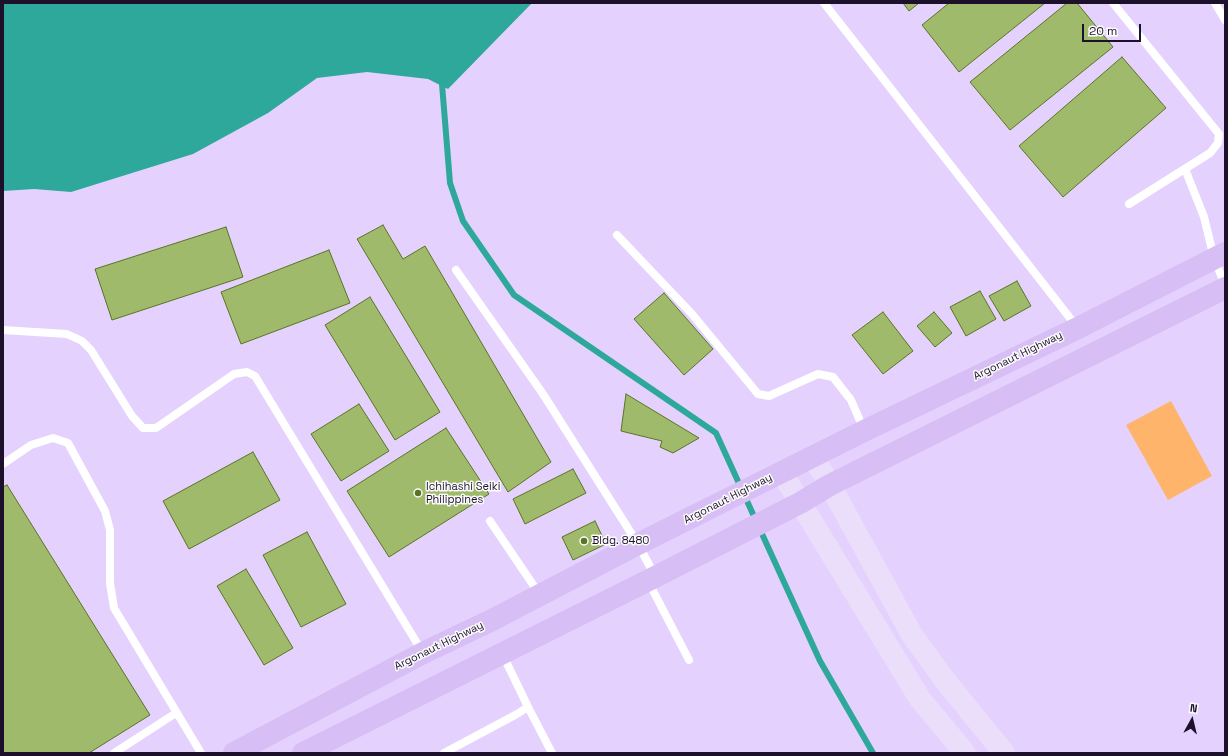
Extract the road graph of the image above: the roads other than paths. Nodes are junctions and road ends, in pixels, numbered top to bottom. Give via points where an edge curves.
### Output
1 (824, 3) edge
2 (1114, 3) edge
3 (1215, 3) edge
4 (1225, 20) edge
5 (1185, 169) junction
6 (1129, 204) dead end
7 (617, 235) dead end
8 (1219, 256) edge
9 (456, 270) dead end
10 (1225, 285) edge
11 (1225, 288) edge
12 (1078, 328) junction
13 (3, 330) edge
14 (864, 431) junction
15 (813, 457) junction
16 (3, 464) edge
17 (782, 472) junction
18 (830, 485) junction
19 (800, 503) junction
20 (490, 521) dead end
21 (638, 544) junction
22 (652, 579) junction
23 (540, 596) junction
24 (423, 653) junction
25 (502, 653) junction
26 (689, 660) dead end
27 (528, 706) junction
28 (176, 713) junction
29 (114, 753) edge
30 (201, 753) edge
31 (234, 753) edge
32 (303, 753) edge
33 (444, 753) edge
34 (552, 753) edge
35 (965, 753) edge
36 (1004, 753) edge

1 - 12 lane
2 - 5 lane via 1219,134 1218,143 1210,153
3 - 4 lane
5 - 6 lane
5 - 8 lane
7 - 14 lane via 692,314 758,394 769,396 818,374 833,377 851,400
8 - 10 lane
8 - 12 main road, Argonaut Highway
9 - 21 lane via 543,394
11 - 18 main road
12 - 14 main road, Argonaut Highway
13 - 24 lane via 67,334 82,341 91,350 132,416 144,428 156,428 234,374 247,372 255,376
14 - 15 main road, Argonaut Highway
15 - 17 main road, Argonaut Highway
15 - 18 street
16 - 28 lane via 31,445 53,438 68,443 105,511 110,530 110,583 114,608
17 - 19 street
17 - 21 main road, Argonaut Highway
18 - 19 main road
18 - 36 street via 912,634 947,683
19 - 22 main road
19 - 35 street via 920,700
20 - 23 lane
21 - 22 lane
21 - 23 main road, Argonaut Highway
22 - 25 main road
22 - 26 lane
23 - 24 main road, Argonaut Highway
24 - 31 main road, Argonaut Highway
25 - 27 lane
25 - 32 main road
27 - 33 lane
27 - 34 lane
28 - 29 lane
28 - 30 lane

